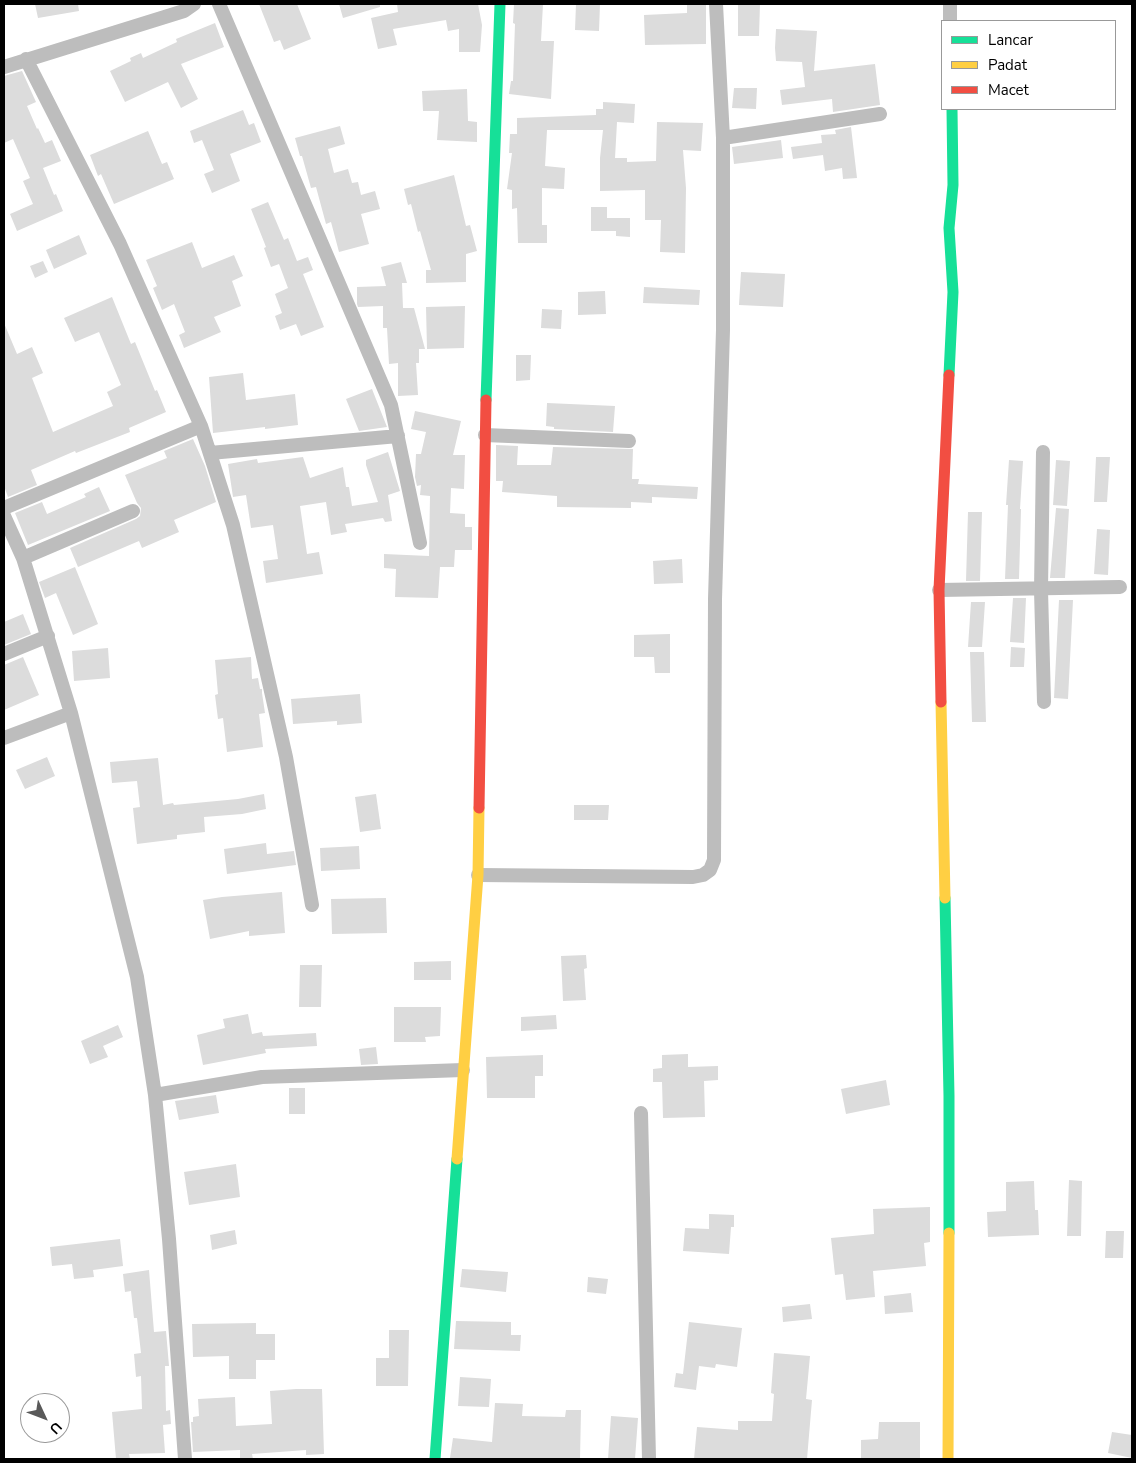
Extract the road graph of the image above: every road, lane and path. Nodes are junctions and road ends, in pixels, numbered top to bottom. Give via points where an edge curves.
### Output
1 (219, 4) edge
2 (500, 4) edge
3 (716, 4) edge
4 (950, 4) edge
5 (188, 6) edge
6 (950, 20) edge
7 (26, 59) junction
8 (4, 67) edge
9 (952, 110) edge
10 (880, 114) dead end
11 (723, 138) junction
12 (202, 426) junction
13 (485, 435) junction
14 (398, 436) junction
15 (630, 441) dead end
16 (1043, 452) dead end
17 (210, 453) junction
18 (4, 508) edge
19 (133, 511) dead end
20 (4, 516) edge
21 (420, 543) dead end
22 (23, 558) junction
23 (1120, 587) dead end
24 (939, 590) junction
25 (1041, 590) junction
26 (48, 636) junction
27 (4, 654) edge
28 (1044, 702) dead end
29 (71, 713) junction
30 (4, 738) edge
31 (478, 875) junction
32 (312, 905) dead end
33 (463, 1070) junction
34 (155, 1095) junction
35 (641, 1113) dead end
36 (185, 1459) edge
37 (435, 1459) edge
38 (648, 1459) edge
39 (948, 1459) edge

1 - 14 street via 391,405
2 - 13 street
3 - 11 street
4 - 6 street
5 - 7 street
7 - 8 street
7 - 12 street via 120,244
9 - 24 street via 953,185 949,228 953,292
10 - 11 street
11 - 31 street via 714,860 710,870 693,877
12 - 17 street
12 - 18 street
13 - 15 street
13 - 31 street
14 - 17 street
14 - 21 street
16 - 25 street
17 - 32 street via 233,525 282,738
19 - 22 street
20 - 22 street
22 - 26 street
23 - 25 street
24 - 25 street
24 - 39 street via 949,1096
25 - 28 street
26 - 27 street
26 - 29 street
29 - 30 street
29 - 34 street via 137,977
31 - 33 street
33 - 34 street via 262,1077
33 - 37 street
34 - 36 street
35 - 38 street

